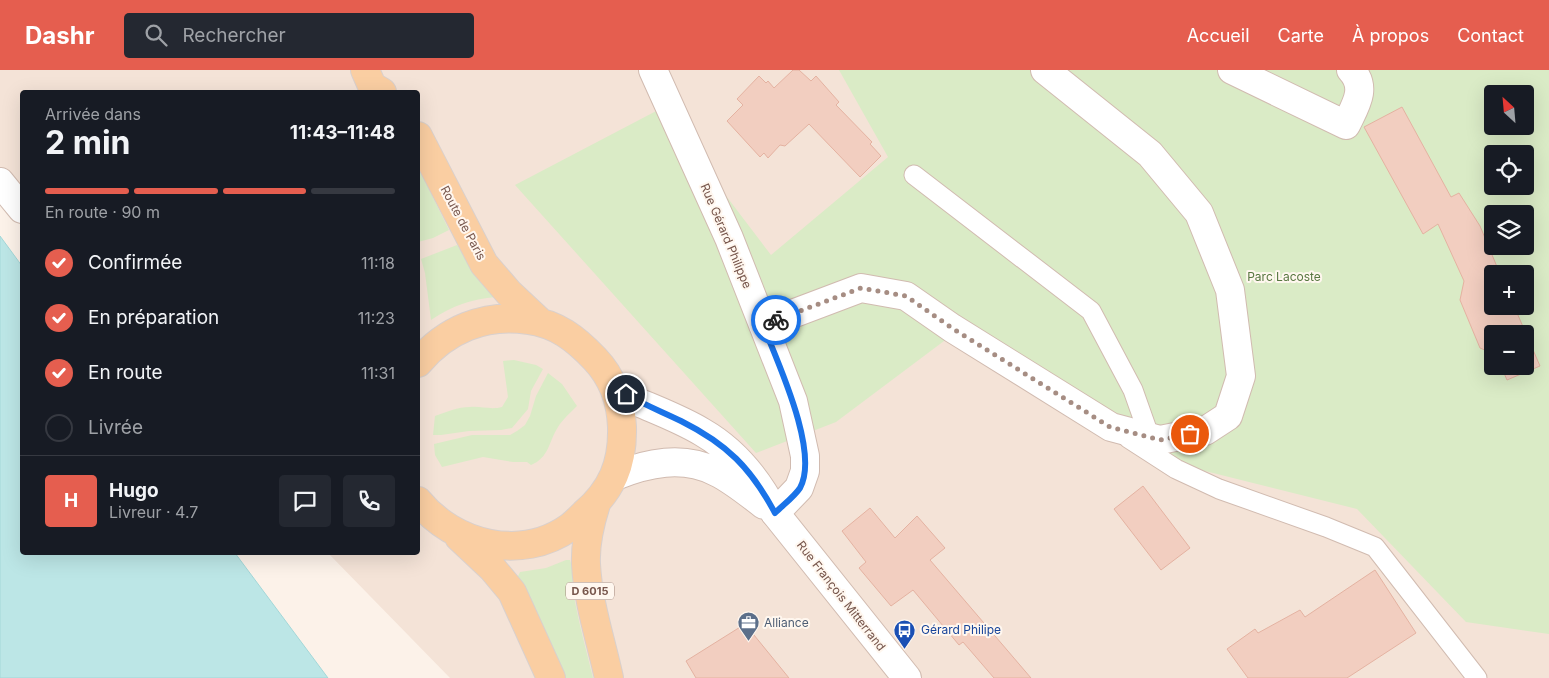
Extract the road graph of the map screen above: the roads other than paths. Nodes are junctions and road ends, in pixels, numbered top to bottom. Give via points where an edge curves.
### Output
1 (653, 70) edge
2 (1045, 70) edge
3 (1232, 70) edge
4 (1351, 70) edge
5 (420, 140) edge
6 (914, 175) dead end
7 (0, 182) edge
8 (20, 207) edge
9 (540, 322) junction
10 (763, 325) junction
11 (420, 360) edge
12 (614, 386) junction
13 (1110, 427) junction
14 (1150, 438) junction
15 (615, 476) junction
16 (420, 503) edge
17 (596, 504) junction
18 (775, 513) junction
19 (455, 533) junction
20 (550, 678) edge
21 (609, 678) edge
22 (907, 678) edge
23 (1478, 678) edge

1 - 10 street, Rue Gérard Philippe via 729,238
2 - 14 street via 1150,154 1199,213 1230,290 1240,376 1228,416 1204,431 1160,440
3 - 4 street via 1346,124 1360,96 1357,76
5 - 9 main road, Route de Paris via 484,264
6 - 14 lane via 1091,311 1133,390
7 - 8 street
9 - 11 main road via 515,318 481,320 449,334
9 - 12 main road via 579,342 603,367
10 - 13 street via 861,288 906,296
10 - 18 street, Rue Gérard Philippe via 793,401 805,456 805,471 799,488
12 - 15 main road via 622,439
12 - 18 street, Rue François Mitterrand via 703,433 727,450 748,470
13 - 14 street
13 - 23 lane via 1176,468 1219,489 1375,547
15 - 17 main road
15 - 18 street, Rue François Mitterrand via 660,463 697,464 729,479
16 - 19 main road via 440,524
17 - 19 main road via 570,527 547,539 524,544 483,543
17 - 21 main road, D 6015 via 590,522 586,564
18 - 22 street, Rue François Mitterrand
19 - 20 main road via 512,592

